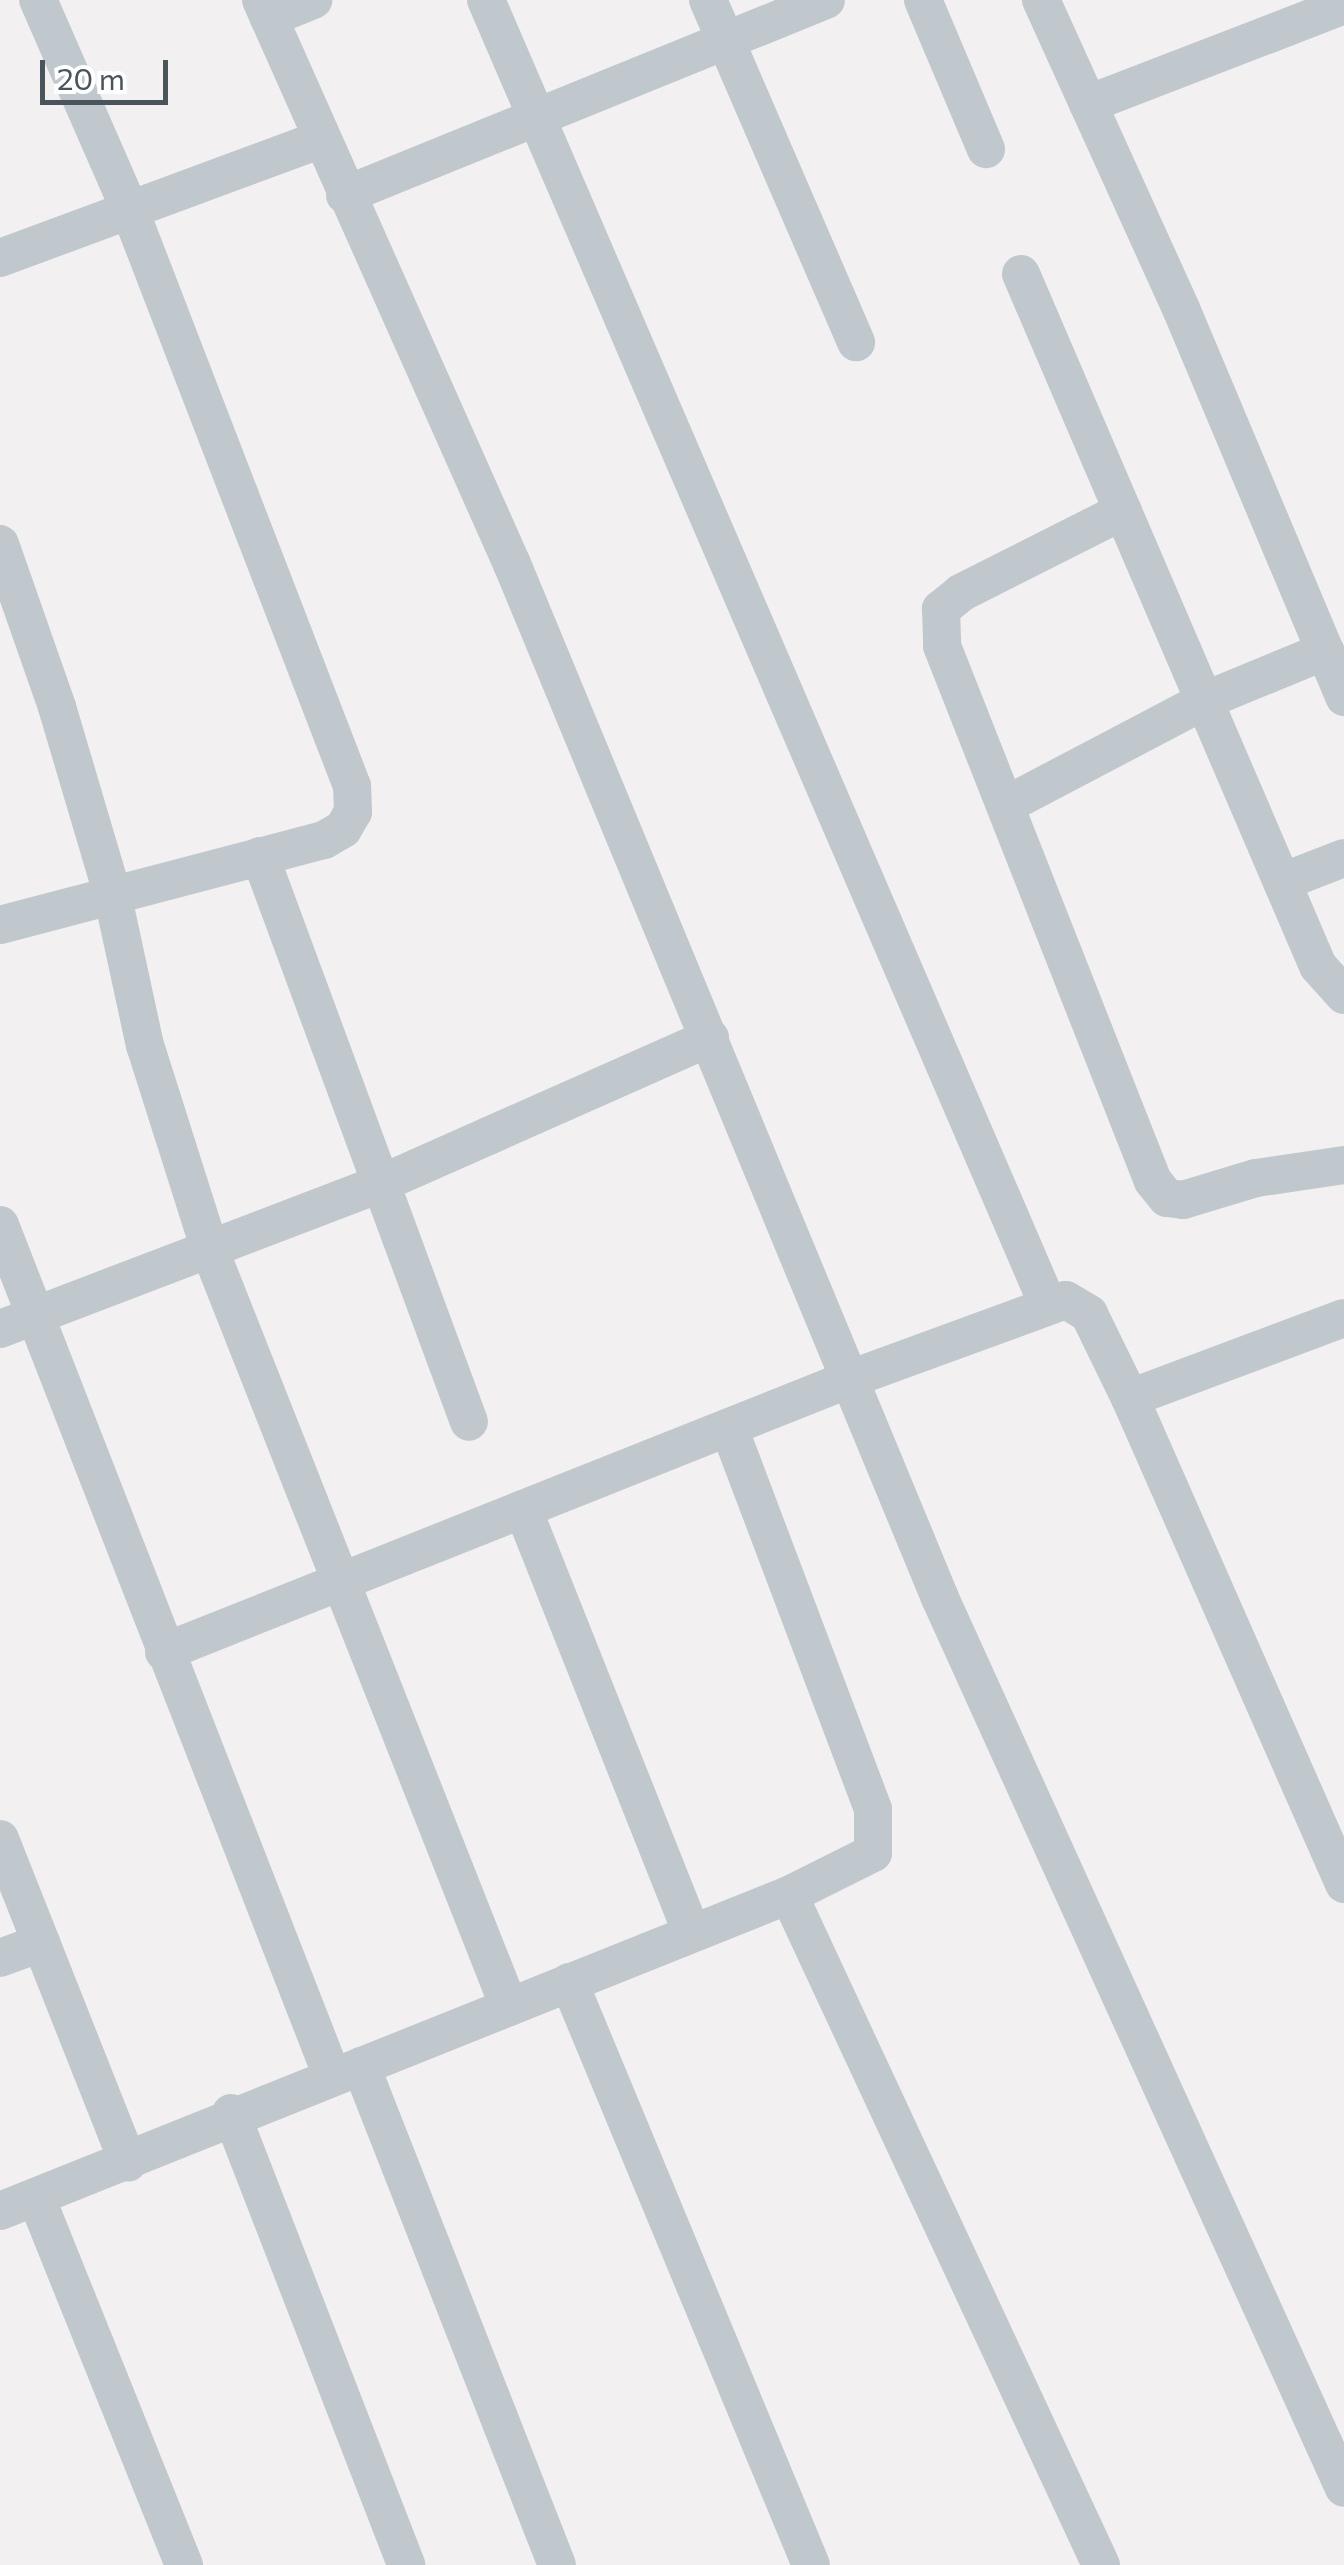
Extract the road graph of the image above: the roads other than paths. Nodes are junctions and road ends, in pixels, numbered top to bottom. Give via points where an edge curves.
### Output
1 (38, 0) edge
2 (312, 0) edge
3 (486, 0) edge
4 (708, 0) edge
5 (826, 0) edge
6 (924, 0) edge
7 (1040, 0) edge
8 (1344, 6) edge
9 (265, 9) edge
10 (727, 39) junction
11 (1088, 104) junction
12 (539, 118) junction
13 (321, 140) junction
14 (986, 149) dead end
15 (345, 195) junction
16 (128, 208) junction
17 (0, 258) edge
18 (1021, 274) dead end
19 (856, 342) dead end
20 (1123, 511) junction
21 (0, 544) edge
22 (1325, 650) junction
23 (1344, 697) edge
24 (1206, 700) junction
25 (1006, 805) junction
26 (260, 856) junction
27 (1344, 858) edge
28 (1282, 882) junction
29 (112, 893) junction
30 (0, 925) edge
31 (1344, 995) edge
32 (710, 1038) junction
33 (1344, 1164) edge
34 (380, 1184) junction
35 (0, 1225) edge
36 (211, 1253) junction
37 (1048, 1305) junction
38 (1344, 1318) edge
39 (16, 1324) edge
40 (848, 1380) junction
41 (1130, 1398) junction
42 (470, 1422) dead end
43 (729, 1428) junction
44 (523, 1509) junction
45 (342, 1581) junction
46 (164, 1652) junction
47 (0, 1839) edge
48 (1344, 1884) edge
49 (789, 1895) junction
50 (691, 1932) junction
51 (41, 1943) junction
52 (0, 1958) edge
53 (569, 1982) junction
54 (510, 2007) junction
55 (346, 2071) junction
56 (231, 2113) junction
57 (128, 2163) junction
58 (36, 2197) junction
59 (0, 2211) edge
60 (1344, 2488) edge
61 (184, 2565) edge
62 (406, 2565) edge
63 (557, 2565) edge
64 (811, 2565) edge
65 (1102, 2565) edge

1 - 16 street
2 - 9 street
3 - 12 street
4 - 10 street
5 - 10 street
6 - 14 street
7 - 11 street
8 - 11 street
9 - 13 street
10 - 12 street
10 - 19 street
11 - 22 street
12 - 15 street
12 - 37 street
13 - 15 street
13 - 16 street
15 - 32 street via 512,564
16 - 17 street
16 - 26 street via 352,786 353,812 343,829
18 - 20 street
20 - 24 street
20 - 25 street via 941,608 942,646
21 - 29 street
22 - 23 street
22 - 24 street
24 - 25 street
24 - 28 street
25 - 33 street via 1152,1182 1167,1198 1184,1200 1256,1178
26 - 29 street
26 - 34 street
27 - 28 street
28 - 31 street via 1318,966
29 - 30 street
29 - 36 street via 144,1045
32 - 34 street
32 - 40 street
34 - 36 street
34 - 42 street
35 - 39 street
36 - 39 street
36 - 45 street
37 - 40 street
37 - 41 street via 1066,1300 1089,1314
38 - 41 street
39 - 46 street
40 - 43 street
40 - 60 street via 1130,2027
41 - 48 street
43 - 44 street
43 - 49 street via 874,1809 878,1835 873,1853 858,1866
44 - 45 street
44 - 50 street
45 - 46 street
45 - 54 street
46 - 55 street
47 - 51 street
49 - 50 street
49 - 65 street
50 - 53 street
51 - 52 street
51 - 57 street
53 - 54 street
53 - 64 street
54 - 55 street
55 - 56 street
55 - 63 street
56 - 57 street
56 - 62 street
57 - 58 street
58 - 59 street
58 - 61 street

